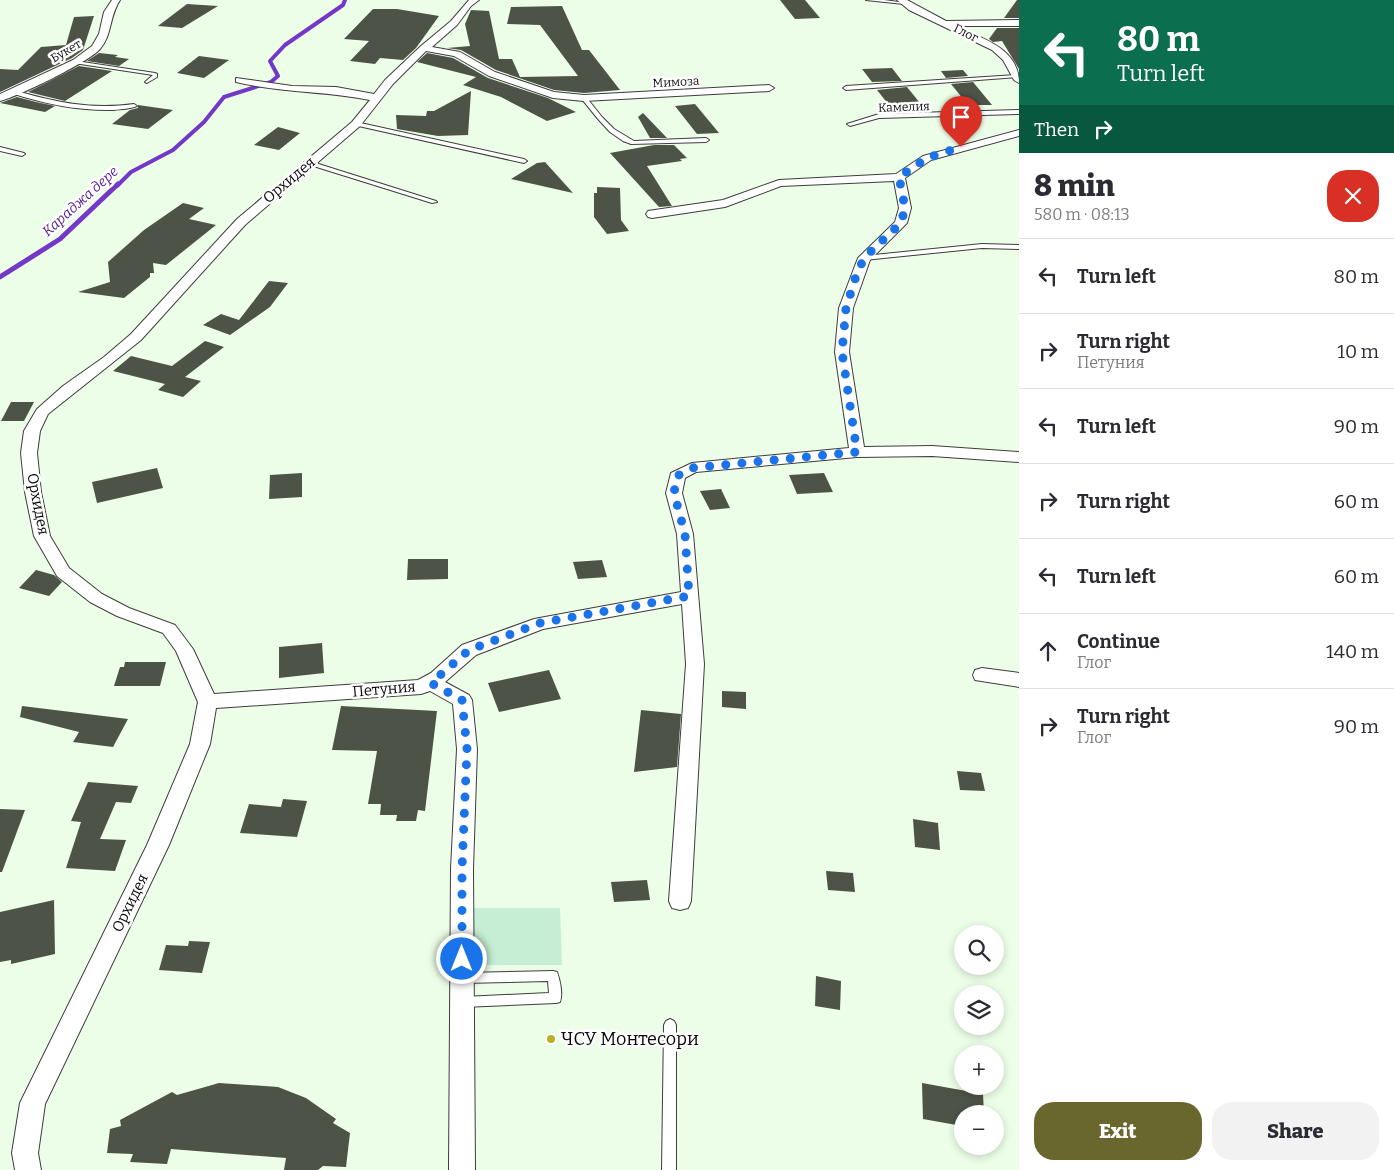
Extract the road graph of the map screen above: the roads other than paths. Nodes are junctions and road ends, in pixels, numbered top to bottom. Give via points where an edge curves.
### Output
1 (116, 0) edge
2 (475, 0) edge
3 (868, 0) edge
4 (902, 2) edge
5 (946, 23) junction
6 (1019, 23) edge
7 (424, 48) junction
8 (76, 62) junction
9 (1018, 78) edge
10 (240, 80) dead end
11 (147, 82) dead end
12 (769, 88) dead end
13 (846, 88) dead end
14 (13, 92) junction
15 (0, 98) edge
16 (378, 98) junction
17 (584, 98) junction
18 (134, 106) dead end
19 (1019, 112) edge
20 (356, 124) junction
21 (850, 124) dead end
22 (1019, 133) edge
23 (706, 140) dead end
24 (0, 149) edge
25 (22, 154) dead end
26 (524, 161) dead end
27 (309, 163) junction
28 (899, 177) junction
29 (434, 202) dead end
30 (652, 214) dead end
31 (1019, 247) edge
32 (864, 258) junction
33 (857, 452) junction
34 (1019, 458) edge
35 (689, 596) junction
36 (982, 675) dead end
37 (1019, 680) edge
38 (431, 683) junction
39 (208, 702) junction
40 (680, 900) dead end
41 (462, 978) junction
42 (462, 1002) junction
43 (670, 1025) dead end
44 (28, 1170) edge
45 (462, 1170) edge
46 (669, 1170) edge

1 - 8 street, Букет via 108,12 101,42
2 - 7 street, Орхидея
3 - 4 lane
4 - 5 street, Глог
5 - 6 street
5 - 9 street, Глог via 995,48 1007,58
7 - 16 street, Орхидея via 389,82
7 - 17 street, Мимоза via 457,54 492,74 528,88
8 - 11 lane via 155,74
8 - 14 street, Букет
9 - 13 lane
10 - 16 street via 292,89 336,90
12 - 17 street, Мимоза
14 - 15 street, Букет
14 - 18 lane via 49,103 97,110
16 - 20 street, Орхидея
17 - 23 lane via 600,120 626,141
19 - 21 lane, Камелия via 879,116
20 - 26 lane
20 - 27 street, Орхидея
22 - 28 street via 927,158
24 - 25 lane
27 - 29 lane
27 - 39 street, Орхидея via 241,222 136,336 42,412 32,431 29,453 42,536 63,572 96,598 169,629 184,649
28 - 30 street via 779,183 725,203
28 - 32 street via 905,208 901,223
31 - 32 lane via 982,246
32 - 33 street via 846,308 842,352
33 - 34 street via 932,451
33 - 35 street via 699,467 677,476 674,493 685,534
35 - 38 street, Петуния via 540,623 469,650
35 - 40 street via 695,664
36 - 37 street
38 - 39 street, Петуния via 407,688
38 - 41 street via 462,700 467,758
39 - 44 street, Орхидея via 200,744 158,846 33,1103 25,1154
41 - 42 street
41 - 42 lane via 554,976 556,998
42 - 45 street
43 - 46 lane

